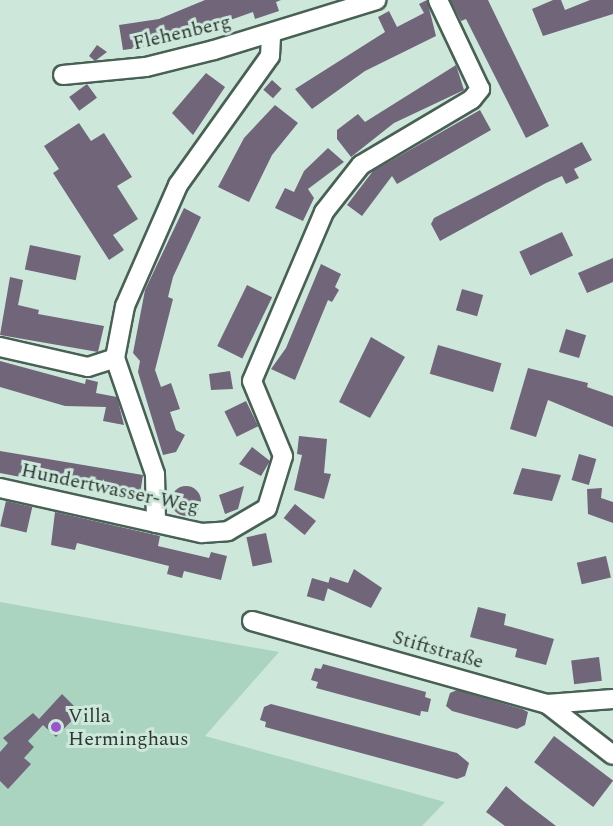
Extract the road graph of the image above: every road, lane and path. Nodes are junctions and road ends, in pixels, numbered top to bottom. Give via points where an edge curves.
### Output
1 (377, 0) edge
2 (438, 0) edge
3 (271, 34) junction
4 (63, 75) dead end
5 (0, 347) edge
6 (115, 358) junction
7 (0, 488) edge
8 (156, 523) junction
9 (252, 621) dead end
10 (613, 699) edge
11 (547, 704) junction
12 (613, 755) edge

1 - 3 street, Flehenberg
2 - 8 street, Hundertwasser-Weg via 480,89 472,99 361,165 324,212 252,381 283,456 276,492 255,519 228,531 202,533
3 - 4 street, Flehenberg via 146,67
3 - 6 street via 270,56 178,185 125,306
5 - 6 street via 88,367
6 - 8 street via 155,474
7 - 8 street, Hundertwasser-Weg
9 - 11 street, Stiftstraße
10 - 11 street, Stiftstraße
11 - 12 street

